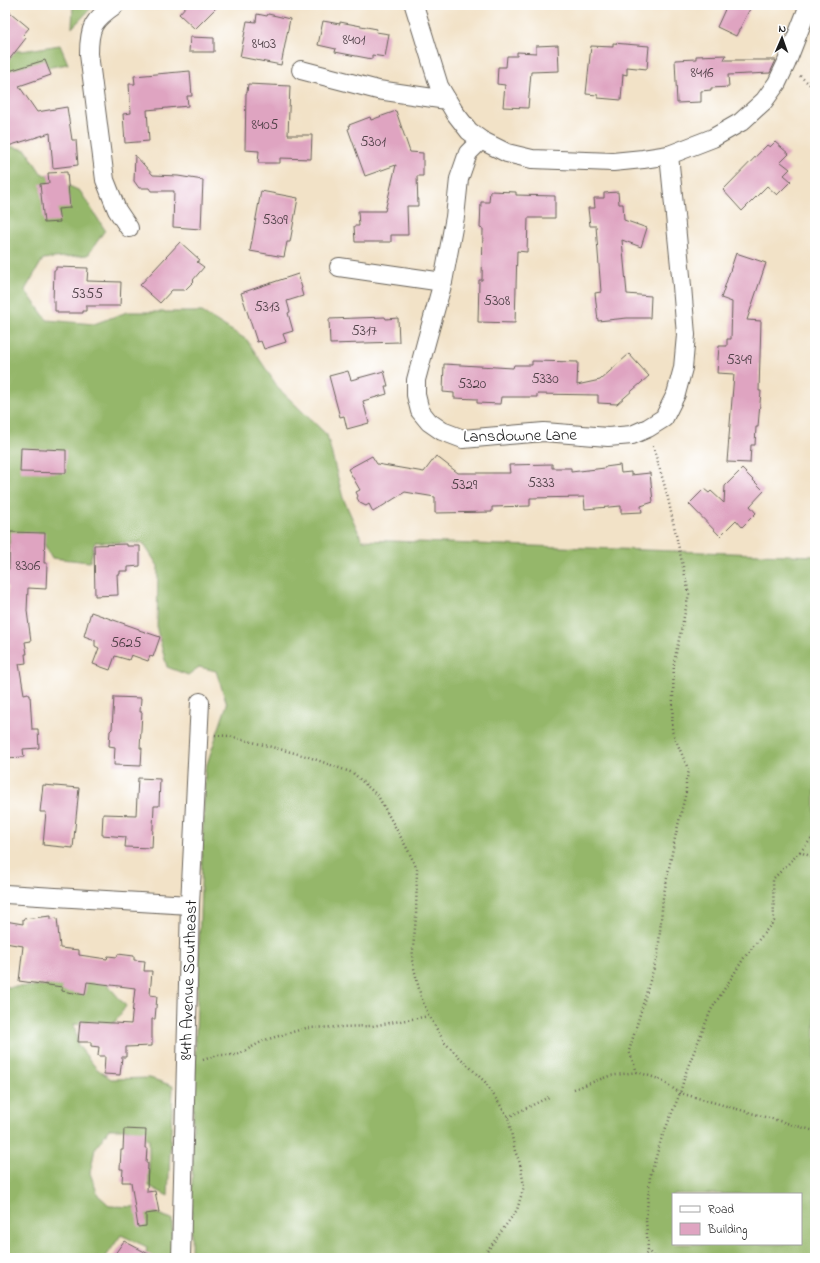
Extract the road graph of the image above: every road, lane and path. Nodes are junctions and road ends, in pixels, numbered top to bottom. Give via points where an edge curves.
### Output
1 (115, 5) edge
2 (414, 5) edge
3 (809, 5) edge
4 (300, 70) dead end
5 (799, 75) dead end
6 (815, 89) edge
7 (447, 100) junction
8 (480, 140) junction
9 (669, 155) junction
10 (129, 228) dead end
11 (339, 267) dead end
12 (443, 282) junction
13 (648, 428) junction
14 (200, 702) dead end
15 (199, 734) junction
16 (815, 835) edge
17 (800, 852) junction
18 (815, 858) edge
19 (5, 894) edge
20 (190, 905) junction
21 (429, 1016) junction
22 (186, 1066) junction
23 (637, 1072) junction
24 (574, 1089) dead end
25 (680, 1093) junction
26 (551, 1096) dead end
27 (508, 1117) junction
28 (815, 1131) edge
29 (648, 1250) junction
30 (181, 1258) edge
31 (482, 1258) edge
32 (644, 1258) edge
33 (654, 1258) edge

1 - 10 street via 94,25 89,39 89,54 105,180 117,210
2 - 7 street via 439,86
3 - 9 street via 786,64 764,101 741,122 713,138
4 - 7 street via 378,90
5 - 6 path
7 - 8 street via 469,131
8 - 9 street via 507,153 532,159 614,162
8 - 12 street, Lansdowne Lane via 468,153 459,179
9 - 13 street, Lansdowne Lane via 686,335 683,368 676,394 664,418
11 - 12 street
12 - 13 street, Lansdowne Lane via 416,380 420,411 429,422 442,431 463,439 544,432 608,437 632,435
13 - 23 path via 667,494 689,594 674,662 672,731 689,771 663,898 658,954 629,1051
14 - 15 street, 84th Avenue Southeast
15 - 20 street, 84th Avenue Southeast
15 - 21 path via 229,736 306,756 353,773 378,796 416,869 416,917 412,960 421,997
16 - 17 path
17 - 18 path
17 - 25 path via 773,879 774,922 744,958 711,1010
19 - 20 street
20 - 22 street, 84th Avenue Southeast
21 - 22 path via 372,1026 306,1028 264,1040 236,1055 218,1055
21 - 27 path via 445,1043 485,1082
22 - 30 street, 84th Avenue Southeast
23 - 24 path via 609,1076
23 - 25 path via 659,1079
25 - 28 path
25 - 29 path via 661,1140 650,1177 646,1220
26 - 27 path
27 - 31 path via 524,1186 517,1210
29 - 32 path
29 - 33 path

